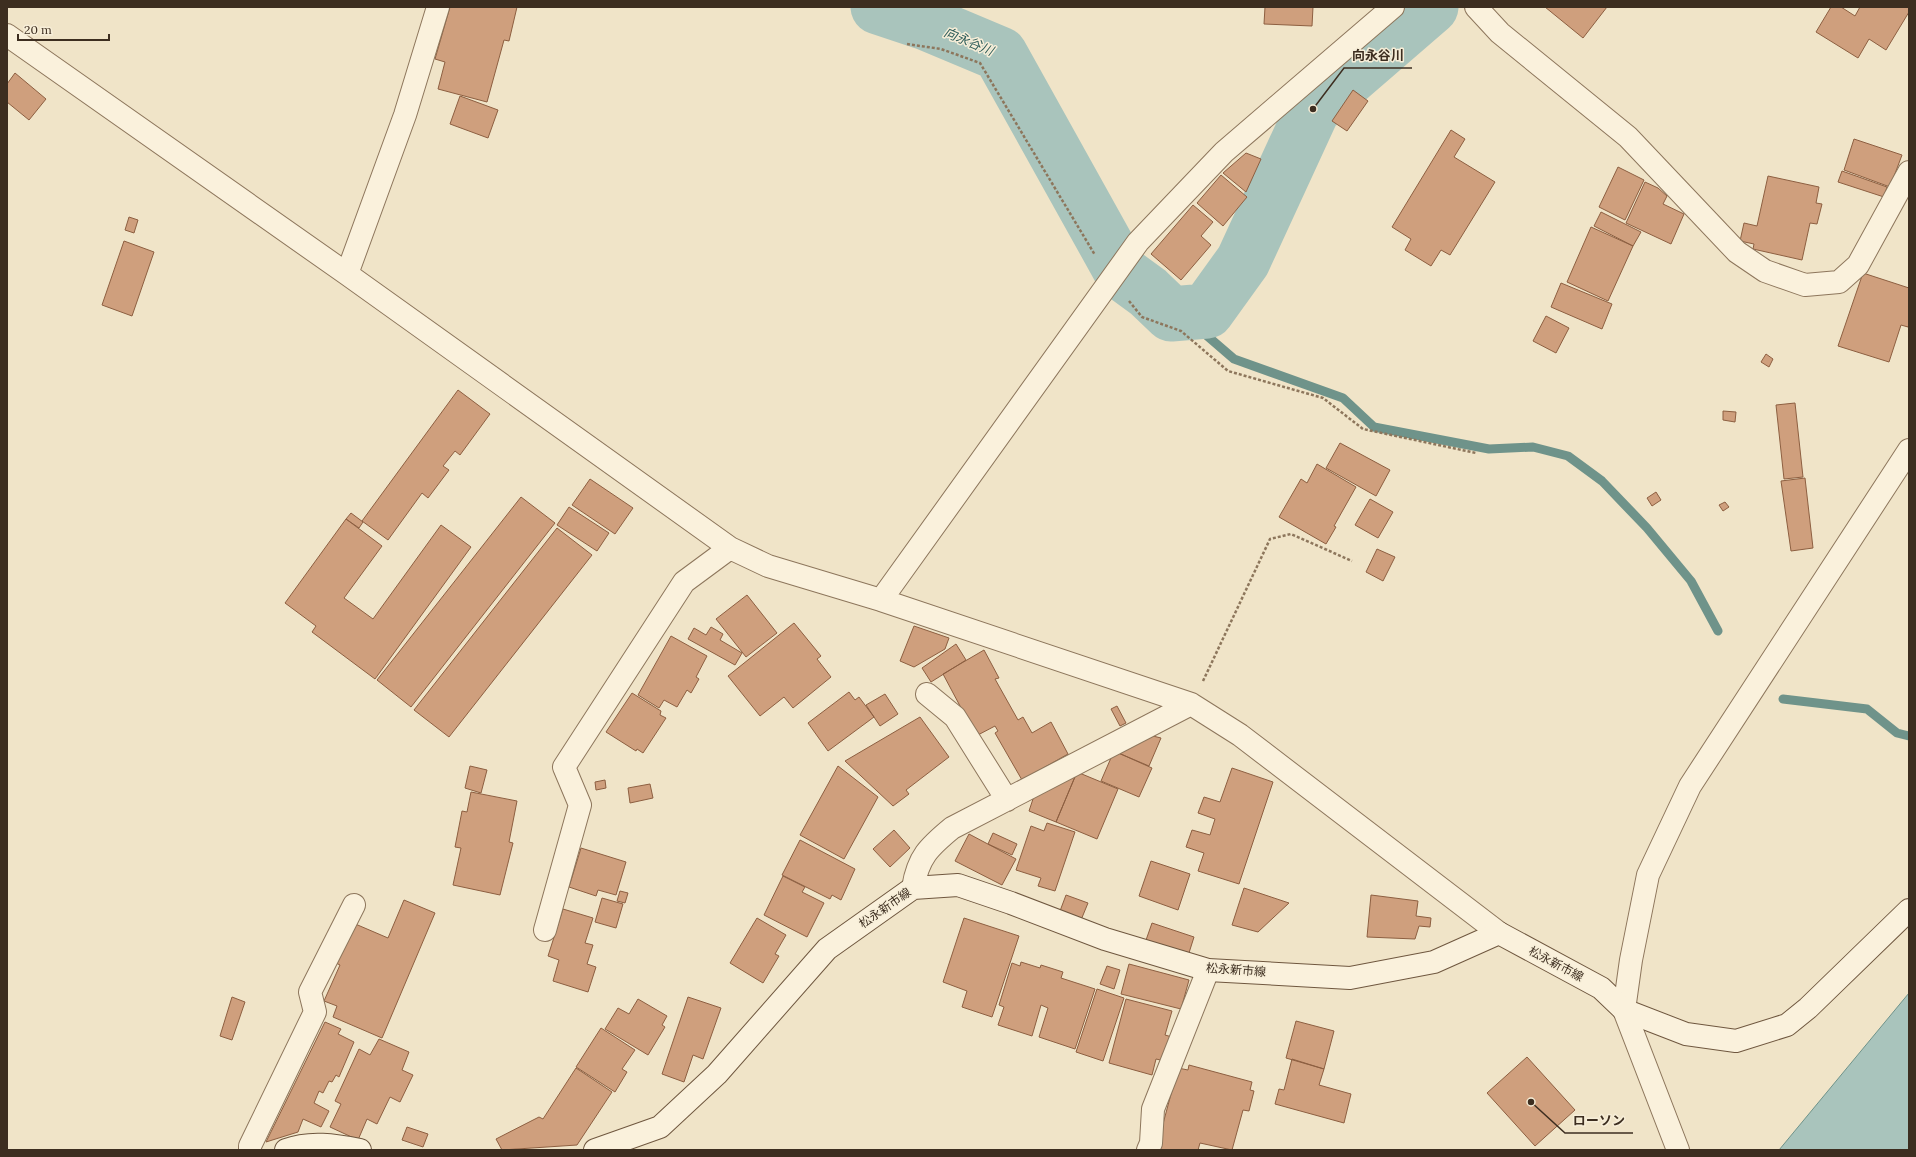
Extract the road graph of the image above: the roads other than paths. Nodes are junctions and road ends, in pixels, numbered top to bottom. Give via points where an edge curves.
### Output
1 (438, 7) edge
2 (1393, 7) edge
3 (1476, 7) edge
4 (7, 35) edge
5 (1909, 172) edge
6 (347, 274) junction
7 (1909, 450) edge
8 (730, 548) junction
9 (881, 600) junction
10 (927, 694) dead end
11 (1191, 704) junction
12 (1007, 800) junction
13 (913, 888) junction
14 (354, 905) dead end
15 (1909, 910) edge
16 (545, 930) dead end
17 (1499, 933) junction
18 (1208, 970) junction
19 (1624, 1010) junction
20 (250, 1150) edge
21 (286, 1150) edge
22 (360, 1150) edge
23 (595, 1150) edge
24 (1148, 1150) edge
25 (1678, 1150) edge

1 - 6 street via 405,114
2 - 9 street via 1224,152 1138,242
3 - 5 street via 1500,33 1628,137 1737,252 1765,271 1805,285 1839,282 1858,265
4 - 6 street
6 - 8 street
7 - 19 street via 1690,786 1648,875
8 - 9 street via 768,566
8 - 16 street via 684,582 564,767 580,806
9 - 11 street
10 - 12 street via 955,717
11 - 12 street
11 - 17 street via 1240,735
12 - 13 street via 952,828 929,847 916,872
13 - 18 street, 松永新市線 via 958,885 1105,939
13 - 23 street, 松永新市線 via 827,949 717,1074 660,1127
14 - 20 street via 310,992 314,1012
15 - 19 street, 松永新市線 via 1808,1008 1787,1025 1736,1041 1686,1034
17 - 18 street, 松永新市線 via 1434,962 1350,978
17 - 19 street, 松永新市線 via 1601,988
18 - 24 street via 1153,1109 1151,1143
19 - 25 street
21 - 22 street via 298,1145 334,1144

